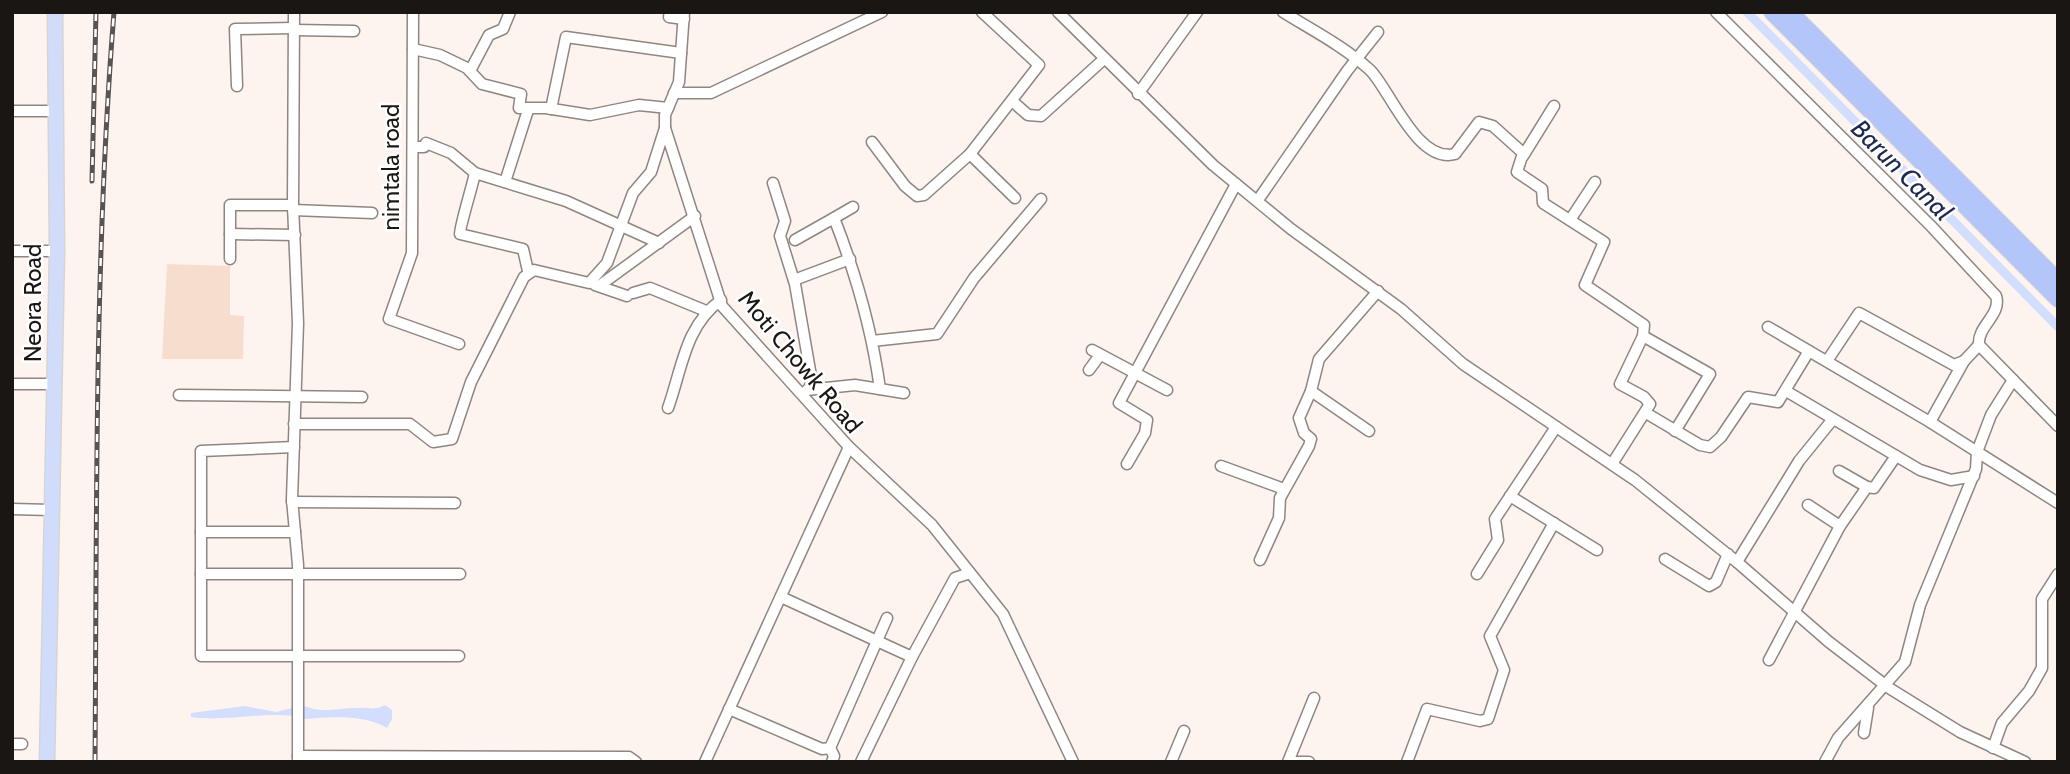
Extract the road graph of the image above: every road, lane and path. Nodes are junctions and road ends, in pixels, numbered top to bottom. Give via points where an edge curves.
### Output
1 (55, 12) edge
2 (294, 12) edge
3 (413, 12) edge
4 (510, 12) edge
5 (670, 12) edge
6 (882, 12) edge
7 (982, 12) edge
8 (1058, 12) edge
9 (1197, 12) edge
10 (1283, 12) edge
11 (1716, 12) edge
12 (1772, 12) edge
13 (1790, 12) edge
14 (684, 15) edge
15 (294, 29) junction
16 (354, 31) dead end
17 (1378, 32) dead end
18 (413, 49) junction
19 (681, 53) junction
20 (1104, 60) junction
21 (1357, 60) junction
22 (470, 71) junction
23 (237, 86) dead end
24 (674, 93) junction
25 (1138, 94) junction
26 (1012, 102) junction
27 (1554, 106) dead end
28 (668, 108) junction
29 (551, 109) junction
30 (528, 110) junction
31 (12, 111) edge
32 (55, 111) junction
33 (665, 128) junction
34 (872, 142) dead end
35 (412, 147) junction
36 (970, 153) junction
37 (1523, 156) junction
38 (475, 173) junction
39 (1595, 181) dead end
40 (505, 182) junction
41 (773, 183) dead end
42 (1236, 184) junction
43 (1015, 198) dead end
44 (1041, 199) dead end
45 (1258, 200) junction
46 (853, 206) dead end
47 (293, 208) junction
48 (372, 213) dead end
49 (695, 216) junction
50 (834, 218) junction
51 (1570, 220) junction
52 (619, 223) junction
53 (230, 234) junction
54 (295, 235) junction
55 (795, 240) dead end
56 (659, 243) junction
57 (12, 251) edge
58 (57, 251) junction
59 (230, 259) dead end
60 (850, 259) junction
61 (528, 271) junction
62 (794, 280) junction
63 (2058, 281) edge
64 (594, 284) junction
65 (1378, 291) junction
66 (2058, 299) edge
67 (721, 300) junction
68 (706, 311) junction
69 (1768, 327) dead end
70 (1643, 336) junction
71 (872, 341) junction
72 (459, 344) dead end
73 (1979, 345) junction
74 (1810, 351) junction
75 (1828, 361) junction
76 (1964, 361) junction
77 (1089, 370) dead end
78 (1136, 372) junction
79 (2013, 380) junction
80 (12, 384) edge
81 (55, 384) junction
82 (880, 389) junction
83 (1167, 390) dead end
84 (1311, 390) junction
85 (805, 391) junction
86 (1786, 391) junction
87 (904, 393) dead end
88 (179, 395) dead end
89 (295, 396) junction
90 (362, 397) dead end
91 (668, 408) dead end
92 (1646, 413) junction
93 (1833, 419) junction
94 (1930, 422) junction
95 (294, 424) junction
96 (2058, 426) edge
97 (1556, 427) junction
98 (1369, 431) dead end
99 (1675, 431) junction
100 (294, 447) junction
101 (849, 447) junction
102 (1976, 452) junction
103 (1896, 456) junction
104 (1127, 464) dead end
105 (1612, 464) junction
106 (1221, 466) dead end
107 (1839, 471) dead end
108 (1974, 476) junction
109 (1867, 487) junction
110 (1284, 489) junction
111 (1510, 496) junction
112 (292, 502) junction
113 (455, 503) dead end
114 (2058, 503) edge
115 (1808, 505) dead end
116 (12, 509) edge
117 (51, 509) junction
118 (1553, 523) junction
119 (1840, 526) junction
120 (201, 532) junction
121 (295, 532) junction
122 (1597, 550) dead end
123 (1728, 554) junction
124 (1665, 559) dead end
125 (1260, 560) dead end
126 (1737, 562) junction
127 (970, 573) junction
128 (201, 574) junction
129 (460, 574) dead end
130 (1477, 574) dead end
131 (2058, 574) edge
132 (298, 575) junction
133 (781, 597) junction
134 (1795, 614) junction
135 (887, 618) dead end
136 (877, 640) junction
137 (298, 656) junction
138 (459, 656) dead end
139 (912, 657) junction
140 (1769, 660) dead end
141 (1886, 686) junction
142 (1314, 698) dead end
143 (1868, 705) junction
144 (729, 709) junction
145 (1184, 731) dead end
146 (1864, 733) dead end
147 (830, 748) junction
148 (1993, 748) junction
149 (298, 759) edge
150 (47, 762) edge
151 (636, 762) edge
152 (705, 762) edge
153 (832, 762) edge
154 (861, 762) edge
155 (1073, 762) edge
156 (1171, 762) edge
157 (1290, 762) edge
158 (1309, 762) edge
159 (1407, 762) edge
160 (1825, 762) edge
161 (2025, 762) edge

1 - 32 main road, Neora Road
2 - 15 street
3 - 18 street, nimtala road
4 - 22 street via 503,29 489,35
5 - 14 street via 669,17
6 - 24 street via 711,93
7 - 26 street via 1039,65
8 - 20 street
9 - 25 street
10 - 21 street
11 - 73 street via 1996,296 1997,309 1979,337
12 - 66 highway
13 - 63 highway
14 - 19 street, Moti Chowk Road
15 - 16 street
15 - 23 street via 235,29
15 - 47 street
17 - 21 street
18 - 22 street via 440,55
18 - 35 street, nimtala road
19 - 24 street, Moti Chowk Road
19 - 29 street via 566,37
20 - 25 street
20 - 26 street via 1041,116 1028,115
21 - 37 street via 1376,77 1402,122 1440,153 1455,154 1475,125 1483,121
21 - 45 street
22 - 30 street via 482,84 521,94 519,108
24 - 28 street, Moti Chowk Road
25 - 42 street
26 - 36 street
27 - 37 street
28 - 29 street via 639,105 590,115
28 - 33 street, Moti Chowk Road
29 - 30 street
30 - 40 street
31 - 32 street
32 - 58 main road, Neora Road
33 - 49 street, Moti Chowk Road
33 - 52 street via 651,172 633,193
34 - 36 street via 917,196 924,195
35 - 38 street via 426,143 451,153
35 - 72 street, nimtala road via 412,253 389,319
36 - 43 street
37 - 51 street via 1517,172 1542,189 1543,203
38 - 40 street
38 - 61 street via 459,231 523,249
39 - 51 street
40 - 52 street
41 - 62 street via 785,221 780,236
42 - 45 street
42 - 78 street
44 - 71 street via 974,278 937,334
45 - 65 street
46 - 50 street
47 - 48 street
47 - 53 street via 230,205
47 - 54 street
49 - 56 street
49 - 67 street, Moti Chowk Road
50 - 55 street
50 - 60 street
51 - 70 street via 1604,242 1585,285 1639,320 1644,325
52 - 56 street
52 - 64 street via 607,263
53 - 54 street
53 - 59 street
54 - 89 street
56 - 64 street
57 - 58 street
58 - 81 main road, Neora Road
60 - 62 street
60 - 71 street
61 - 64 street
61 - 95 street via 471,382 452,439 433,442 411,424
62 - 85 street via 811,376
64 - 68 street via 630,294 650,288
65 - 84 street via 1319,359
65 - 97 street via 1463,364
67 - 68 street
67 - 85 street, Moti Chowk Road
68 - 91 street via 682,352 682,367
69 - 74 street
70 - 92 street via 1619,384 1648,400
70 - 99 street via 1710,374
71 - 82 street
73 - 76 street
73 - 79 street
74 - 75 street
74 - 86 street
75 - 76 street via 1859,313 1940,360 1954,365
75 - 94 street
76 - 94 street
77 - 78 street via 1096,353
78 - 83 street
78 - 104 street via 1119,403 1146,416 1148,424
79 - 96 street
79 - 102 street via 1991,415
80 - 81 street
81 - 117 main road, Neora Road
82 - 85 street via 855,385
82 - 87 street
84 - 98 street
84 - 110 street via 1299,418 1311,439
85 - 101 street, Moti Chowk Road
86 - 93 street
86 - 99 street via 1773,403 1748,397 1710,447
88 - 89 street
89 - 90 street
89 - 95 street
92 - 99 street
92 - 105 street
93 - 103 street
93 - 126 street via 1799,461
94 - 102 street
95 - 100 street
97 - 105 street
97 - 111 street
100 - 112 street
100 - 120 street via 201,451
101 - 127 street via 932,525
101 - 133 street, Moti Chowk Road
102 - 108 street
102 - 114 street
103 - 108 street via 1944,479
103 - 109 street via 1874,488
105 - 123 street
106 - 110 street
107 - 109 street
108 - 141 street via 1920,605 1905,662
109 - 119 street
110 - 125 street via 1279,518
111 - 118 street
111 - 130 street via 1495,519 1496,544
112 - 113 street
112 - 121 street
115 - 119 street
116 - 117 street
117 - 150 main road, Neora Road
118 - 122 street
118 - 159 street via 1490,636 1504,670 1488,719 1427,709
119 - 134 street
120 - 121 street
120 - 128 street
121 - 132 street
123 - 124 street via 1716,582 1709,586
123 - 126 street
126 - 134 street
127 - 139 street via 955,578
127 - 155 street via 1003,614
128 - 132 street
128 - 137 street via 201,656
129 - 132 street
131 - 148 street via 2042,599 2042,668 2001,723
132 - 137 street
133 - 136 street
133 - 144 street, Moti Chowk Road
134 - 140 street
134 - 141 street
135 - 136 street
136 - 139 street
136 - 147 street
137 - 138 street
137 - 149 street
139 - 154 street
141 - 143 street
141 - 148 street
142 - 157 street
143 - 146 street
143 - 160 street
144 - 147 street via 822,749
144 - 152 street, Moti Chowk Road
145 - 156 street
147 - 153 street
148 - 161 street
149 - 151 street via 629,757
157 - 158 street

